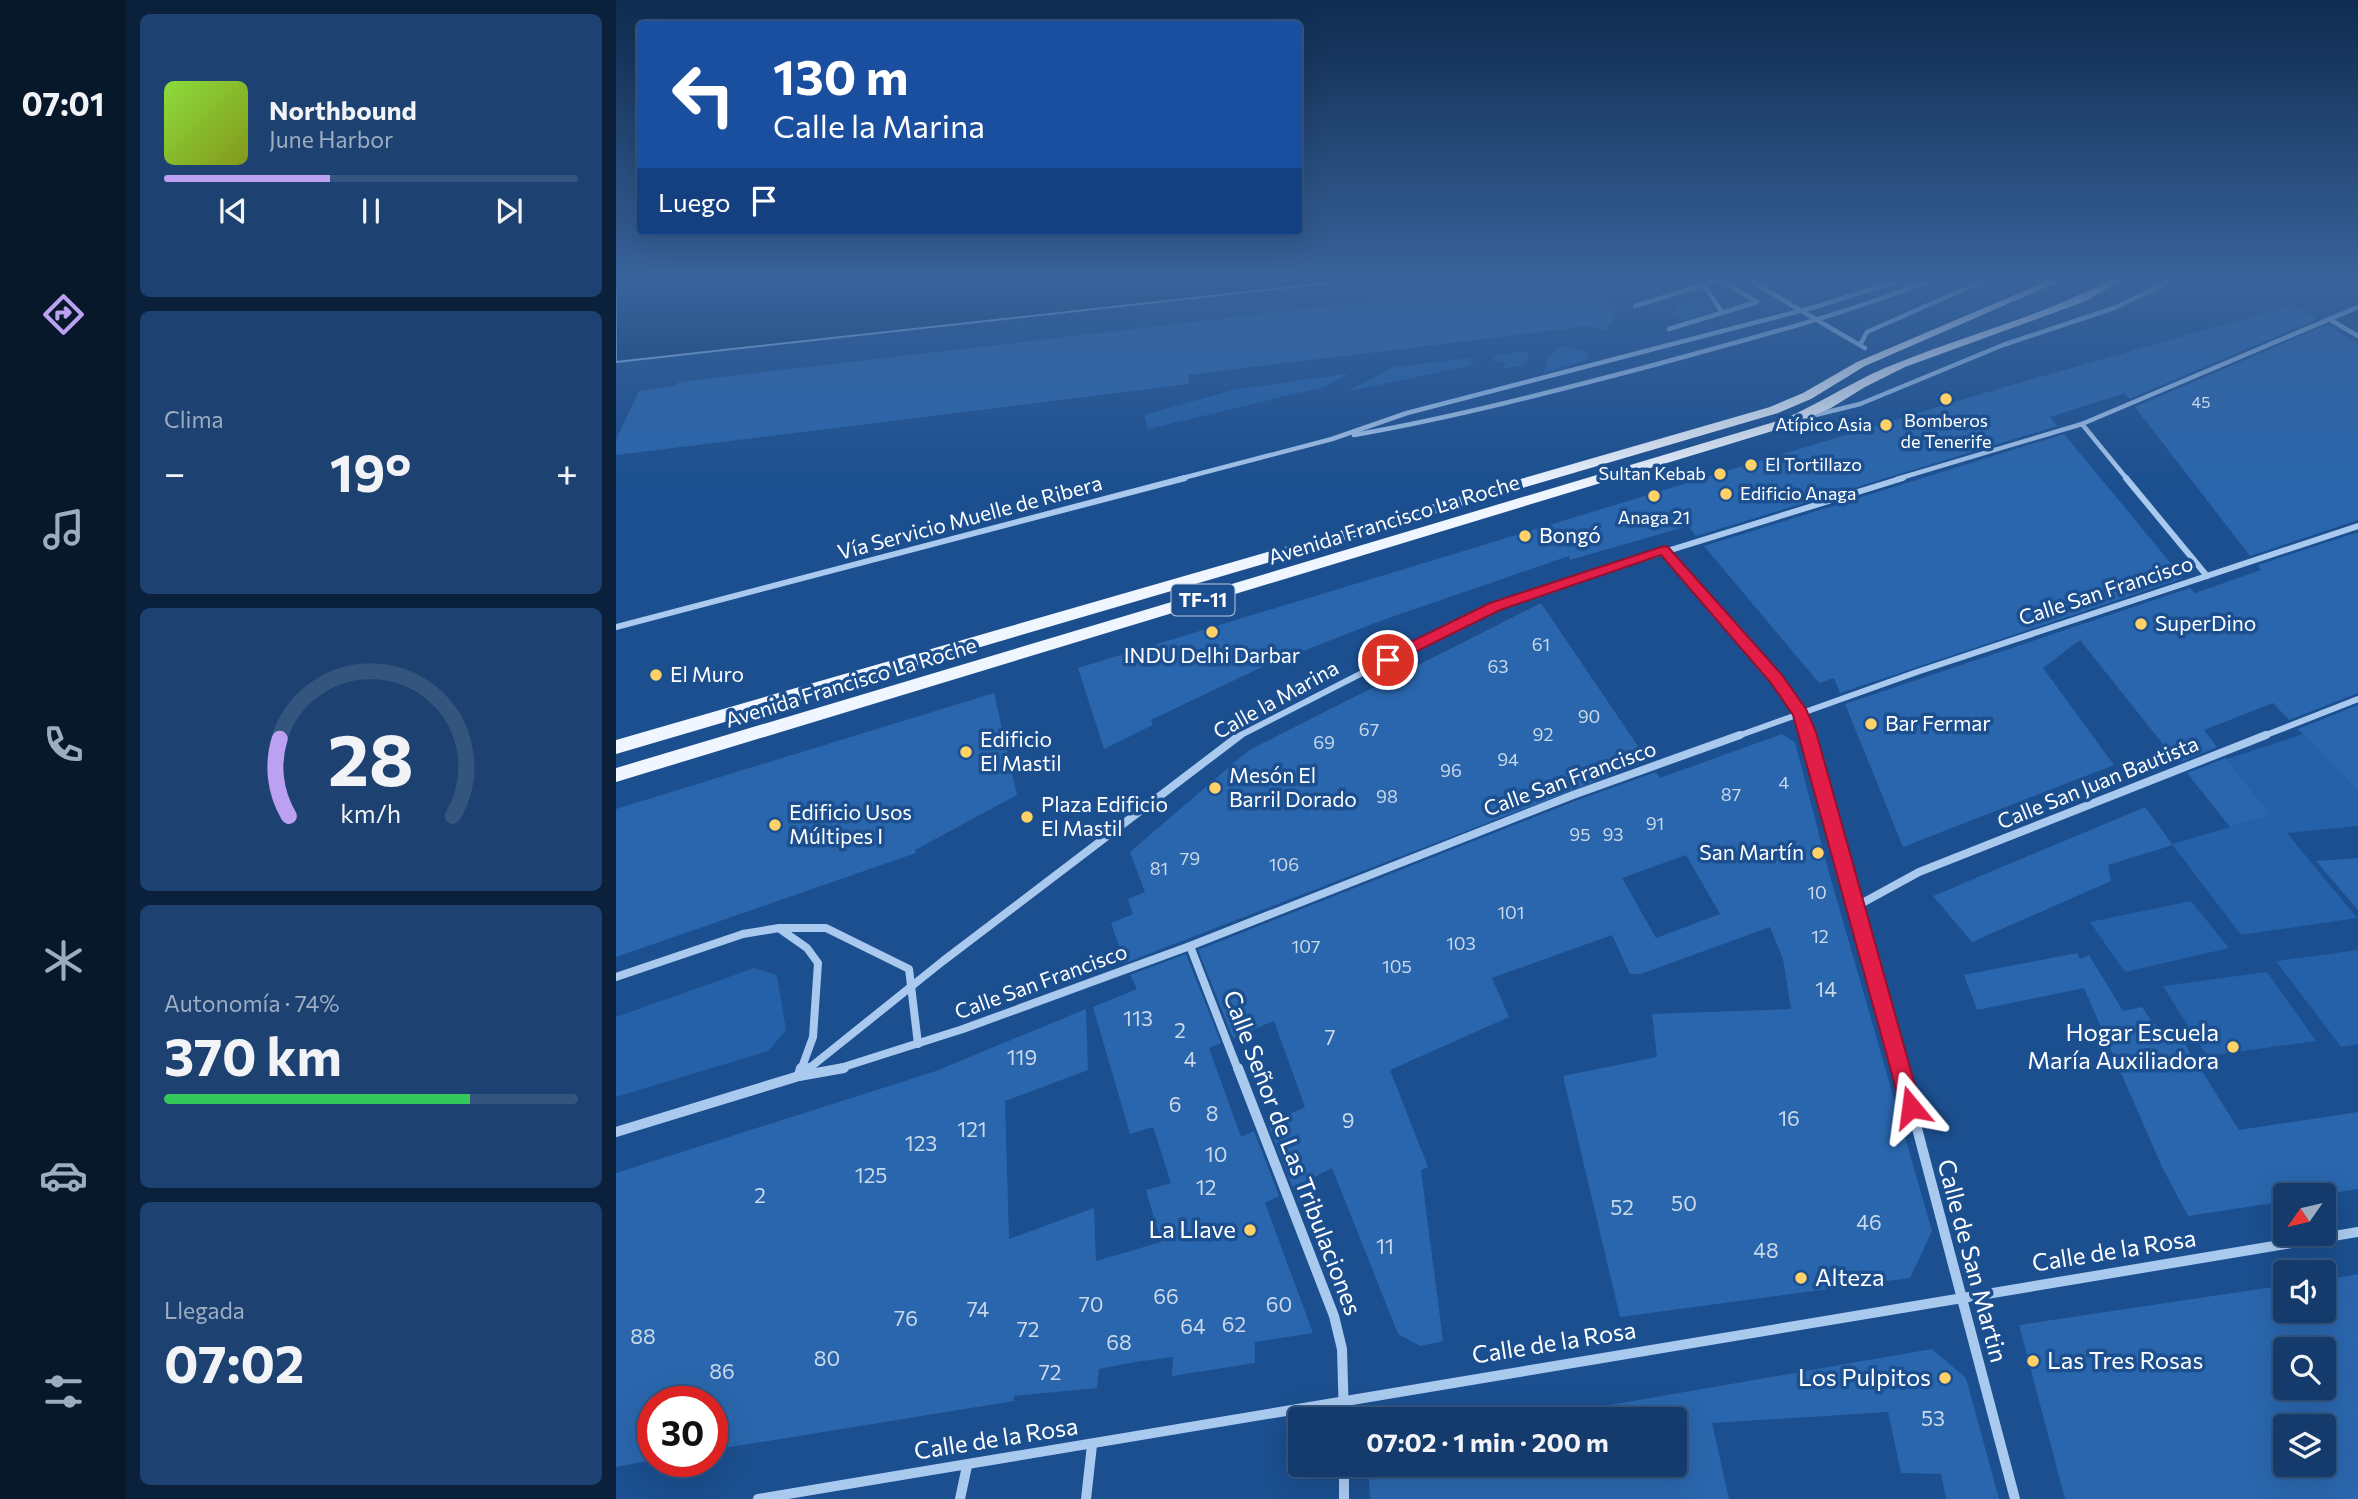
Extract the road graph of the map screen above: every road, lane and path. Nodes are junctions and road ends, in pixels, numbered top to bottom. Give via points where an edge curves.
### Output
1 (1654, 349) edge
2 (1712, 349) edge
3 (1896, 349) edge
4 (1945, 349) edge
5 (1995, 349) edge
6 (2259, 349) edge
7 (1788, 422) junction
8 (2082, 424) junction
9 (1332, 439) junction
10 (2358, 526) edge
11 (1664, 550) junction
12 (2207, 576) junction
13 (616, 627) edge
14 (2358, 699) edge
15 (1800, 713) junction
16 (616, 747) edge
17 (616, 775) edge
18 (1855, 907) junction
19 (779, 928) junction
20 (1190, 946) junction
21 (616, 978) edge
22 (912, 989) junction
23 (918, 1044) junction
24 (799, 1076) junction
25 (616, 1132) edge
26 (2358, 1231) edge
27 (1962, 1296) junction
28 (1344, 1399) junction
29 (1344, 1407) edge
30 (1092, 1445) junction
31 (967, 1466) junction
32 (1344, 1477) edge
33 (758, 1499) edge
34 (960, 1499) edge
35 (1086, 1499) edge
36 (1344, 1499) edge
37 (2015, 1499) edge

1 - 9 street, Vía Servicio Muelle de Ribera via 1407,413
2 - 9 street, Vía Servicio Muelle de Ribera via 1431,423
3 - 16 main road, Avenida Francisco La Roche / TF-11 via 1774,410
4 - 7 main road, TF-11 via 1901,365
5 - 7 street, Avenida Francisco La Roche via 1860,404
6 - 8 street, Calle la Marina
7 - 17 main road, Avenida Francisco La Roche / TF-11
8 - 11 street, Calle la Marina
8 - 12 street
9 - 13 street, Vía Servicio Muelle de Ribera
10 - 12 street, Calle San Francisco
11 - 15 street, Calle de San Martin
11 - 22 street, Calle la Marina via 1495,607 1252,728
12 - 15 street, Calle San Francisco
14 - 18 street, Calle San Juan Bautista via 1919,872
15 - 18 street, Calle de San Martin
15 - 20 street, Calle San Francisco via 1573,795
18 - 27 street, Calle de San Martin
19 - 21 street via 743,934
19 - 22 street via 826,928 909,969
19 - 24 street via 805,946 818,963 813,1037
20 - 23 street, Calle San Francisco
20 - 28 street, Calle Señor de Las Tribulaciones via 1334,1316 1342,1349
22 - 23 street
22 - 24 street, Calle la Marina
23 - 24 street, Calle San Francisco via 845,1068
24 - 25 street
26 - 27 street, Calle de la Rosa
27 - 28 street, Calle de la Rosa
27 - 37 street, Calle de San Martin
28 - 29 street, Calle Señor de Las Tribulaciones
28 - 30 street, Calle de la Rosa
30 - 31 street, Calle de la Rosa
30 - 35 street
31 - 33 street, Calle de la Rosa
31 - 34 street
32 - 36 street

